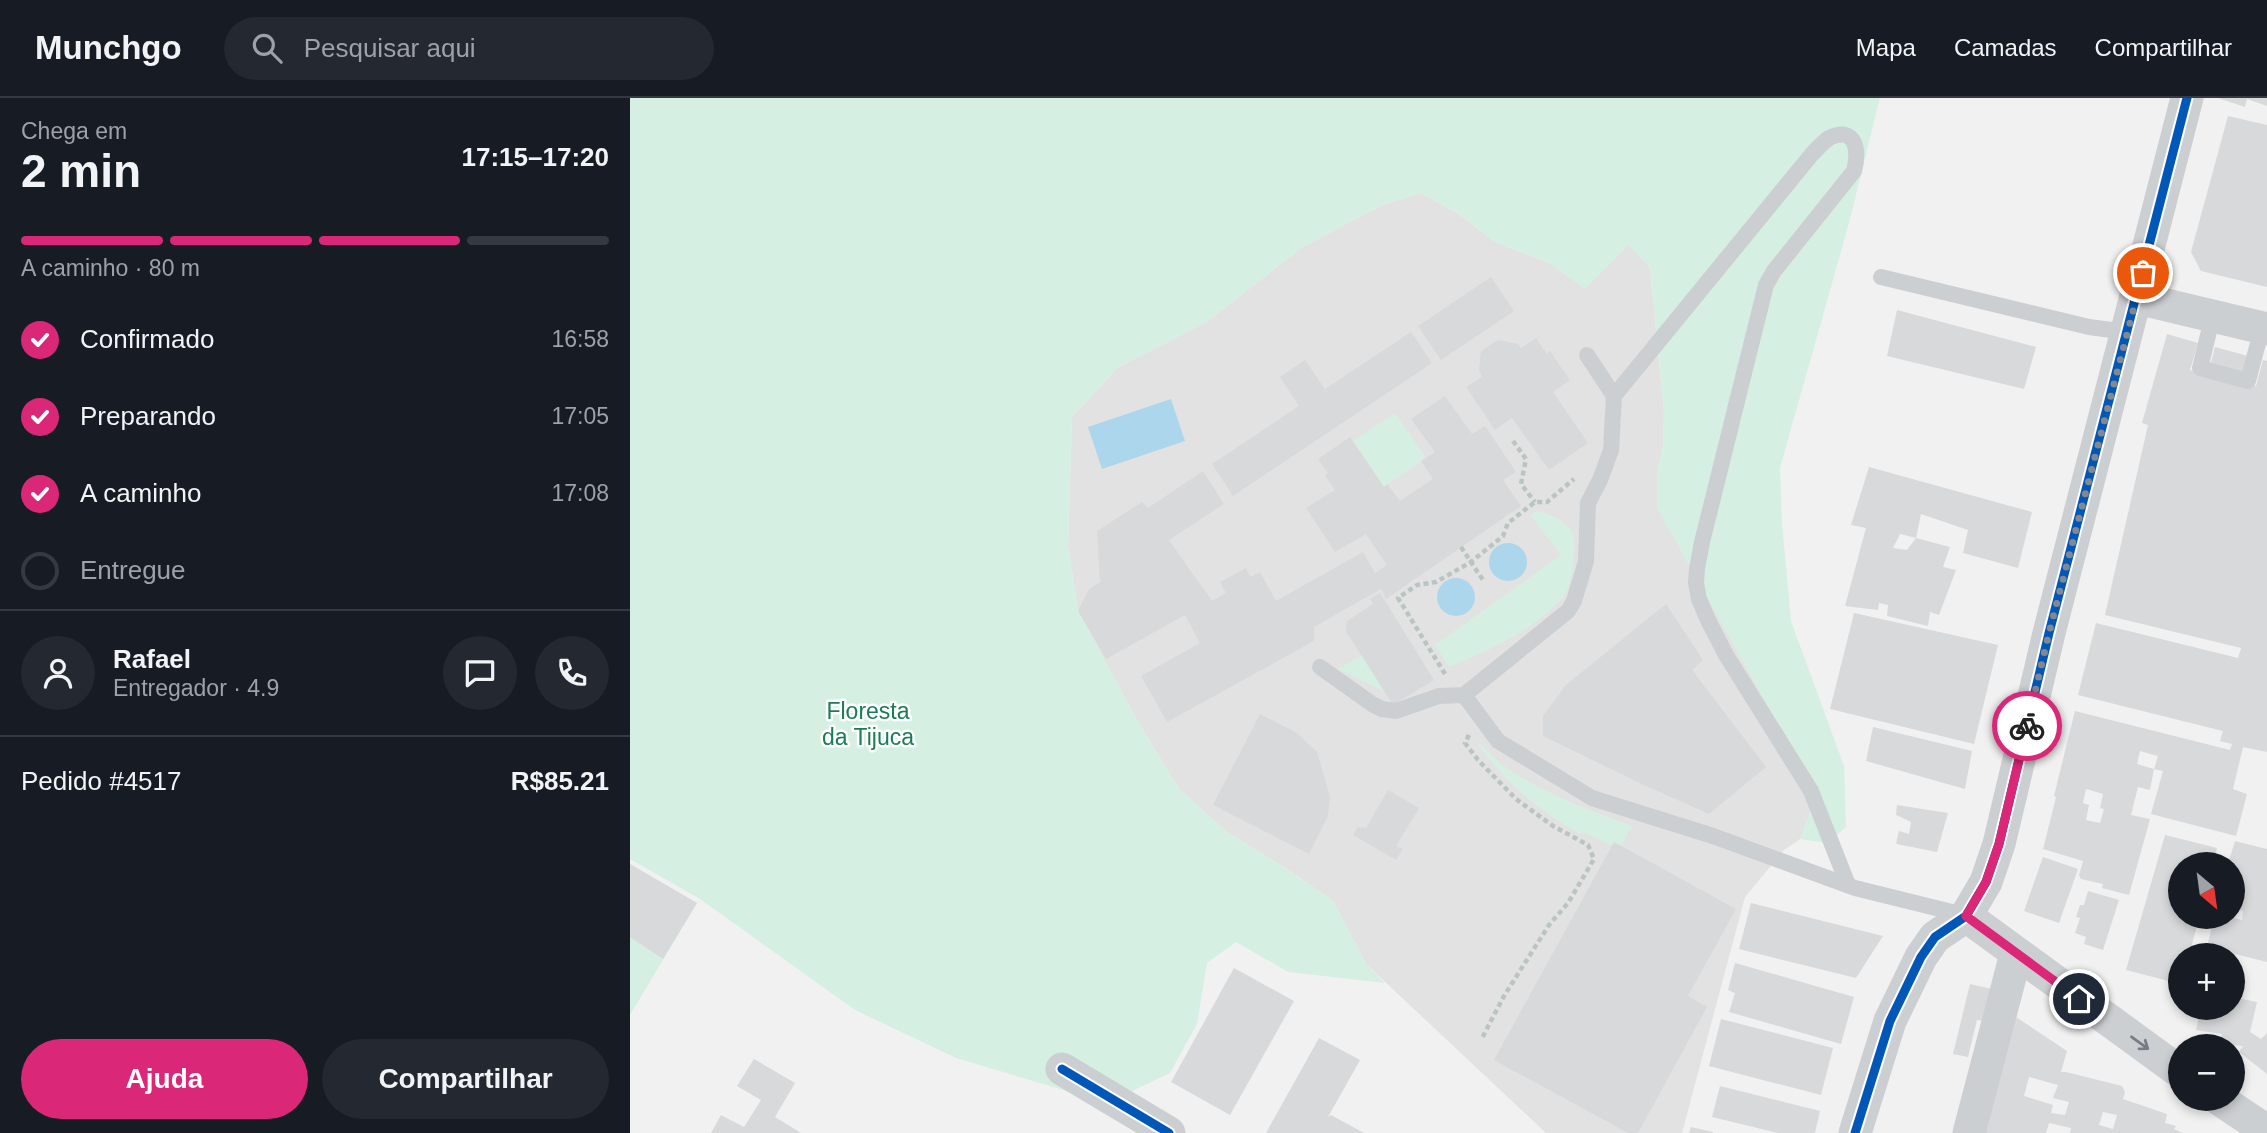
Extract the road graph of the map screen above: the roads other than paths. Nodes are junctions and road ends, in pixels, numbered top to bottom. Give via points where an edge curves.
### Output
1 (2187, 98) edge
2 (1881, 277) dead end
3 (2137, 298) junction
4 (2213, 315) junction
5 (2265, 328) edge
6 (2127, 332) junction
7 (1587, 355) dead end
8 (1614, 396) junction
9 (1320, 667) dead end
10 (1458, 694) junction
11 (1848, 885) junction
12 (1966, 916) junction
13 (2015, 954) junction
14 (2168, 1063) edge
15 (1062, 1069) dead end
16 (2236, 1111) edge
17 (2267, 1131) edge
18 (1169, 1133) edge
19 (1855, 1133) edge
20 (1969, 1133) edge

1 - 3 street
2 - 6 lane
3 - 4 street
3 - 6 street
4 - 5 street
4 - 5 lane via 2200,368 2248,381
6 - 12 street via 1999,844 1986,882
7 - 8 lane
8 - 10 lane via 1611,450 1588,503 1586,561 1574,601
8 - 11 lane via 1812,154 1827,139 1850,137 1858,157 1854,171 1766,285 1696,569 1707,620 1811,791
9 - 10 lane via 1381,709 1396,711
10 - 11 lane via 1498,741 1592,798
11 - 12 lane
12 - 13 street
12 - 19 street via 1935,937 1921,957 1890,1021
13 -> 14 street
13 - 20 street
15 - 18 street
16 - 17 street

